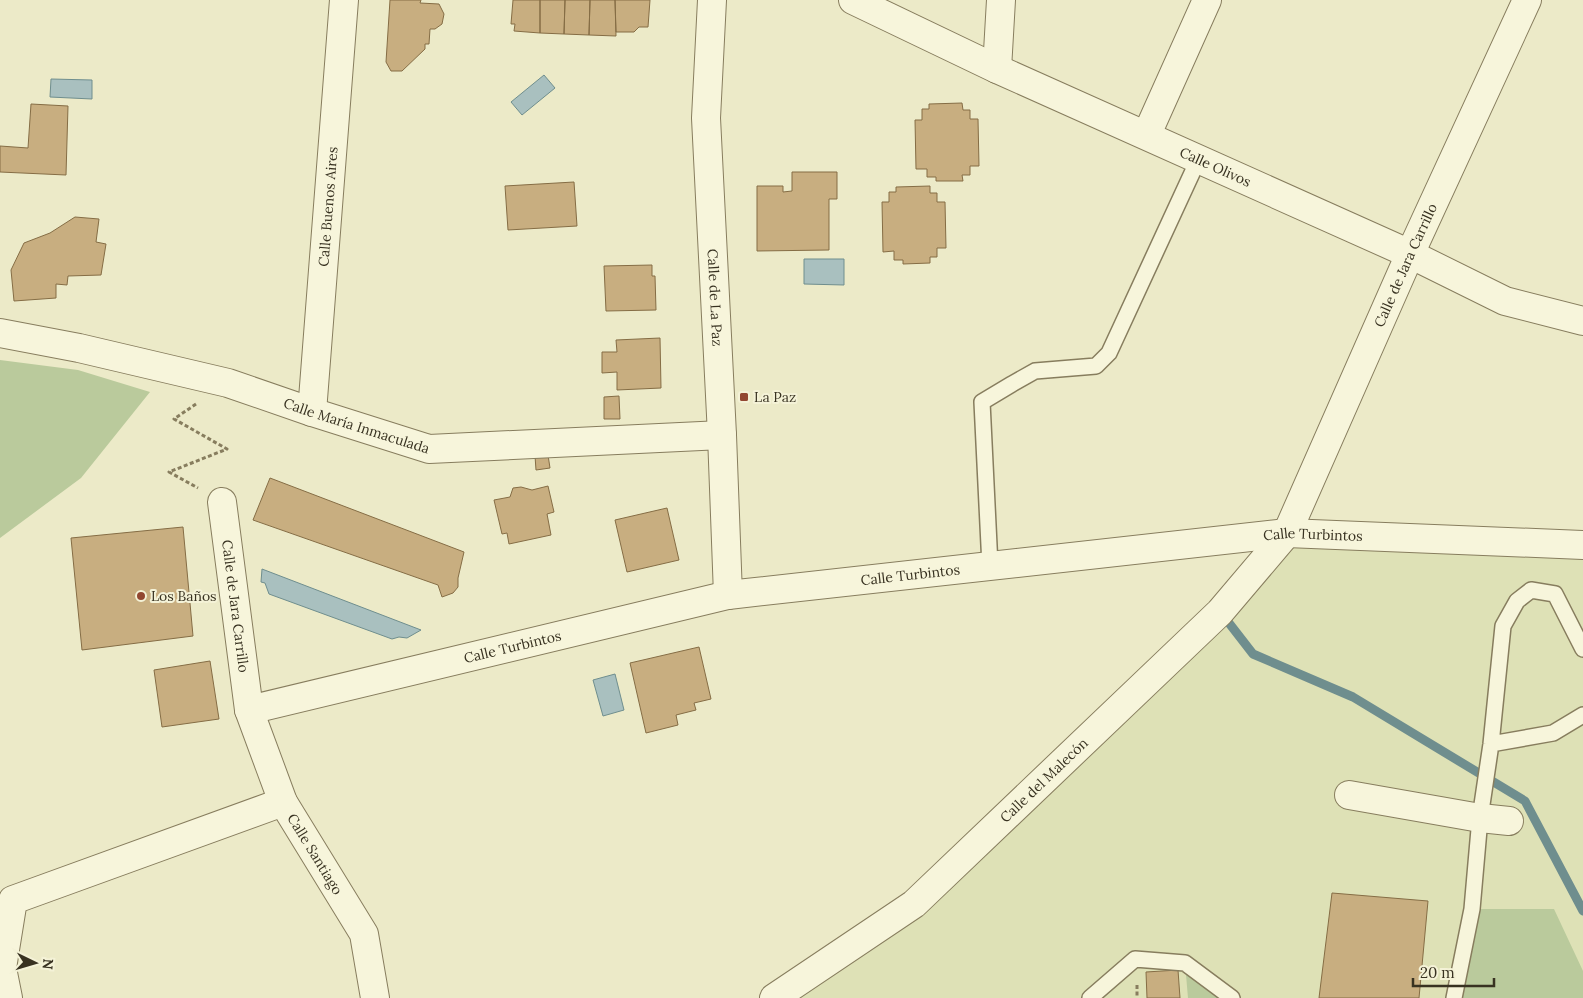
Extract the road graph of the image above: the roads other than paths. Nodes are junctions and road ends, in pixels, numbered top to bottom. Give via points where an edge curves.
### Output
1 (344, 0) edge
2 (712, 0) edge
3 (853, 0) edge
4 (1001, 0) edge
5 (1207, 0) edge
6 (1527, 0) edge
7 (997, 69) junction
8 (1146, 134) junction
9 (1199, 158) junction
10 (1410, 254) junction
11 (1583, 321) edge
12 (0, 333) edge
13 (312, 412) junction
14 (722, 435) junction
15 (222, 502) road end
16 (1287, 533) junction
17 (1583, 544) edge
18 (990, 566) junction
19 (728, 595) junction
20 (1583, 649) edge
21 (249, 710) junction
22 (1583, 715) edge
23 (1491, 744) junction
24 (1350, 795) dead end
25 (283, 802) junction
26 (1480, 818) junction
27 (1509, 821) dead end
28 (8, 998) edge
29 (375, 998) edge
30 (774, 998) edge
31 (1090, 998) edge
32 (1232, 998) edge
33 (1454, 998) edge

1 - 13 street, Calle Buenos Aires
2 - 14 street, Calle de La Paz via 706,118
3 - 7 street, Calle Olivos
4 - 7 street
5 - 8 street
6 - 10 street, Calle de Jara Carrillo
7 - 8 street, Calle Olivos
8 - 9 street, Calle Olivos
9 - 10 street, Calle Olivos
9 - 18 lane via 1109,354 1096,366 1035,371 982,402
10 - 11 street, Calle Olivos via 1505,301
10 - 16 street, Calle de Jara Carrillo
12 - 13 street, Calle María Inmaculada via 228,383
13 - 14 street, Calle María Inmaculada via 429,449
14 - 19 street, Calle de La Paz
15 - 21 street, Calle de Jara Carrillo
16 - 17 street, Calle Turbintos
16 - 18 street, Calle Turbintos
16 - 30 street, Calle del Malecón via 1220,612 914,904
18 - 19 street, Calle Turbintos
19 - 21 street, Calle Turbintos
20 - 23 lane via 1554,594 1531,590 1517,601 1503,626
21 - 25 street, Calle Santiago
22 - 23 lane via 1553,733
23 - 26 lane
24 - 26 street
25 - 28 street via 12,900 2,968
25 - 29 street, Calle Santiago via 364,934
26 - 27 street
26 - 33 lane via 1472,909
31 - 32 lane via 1135,959 1185,964

